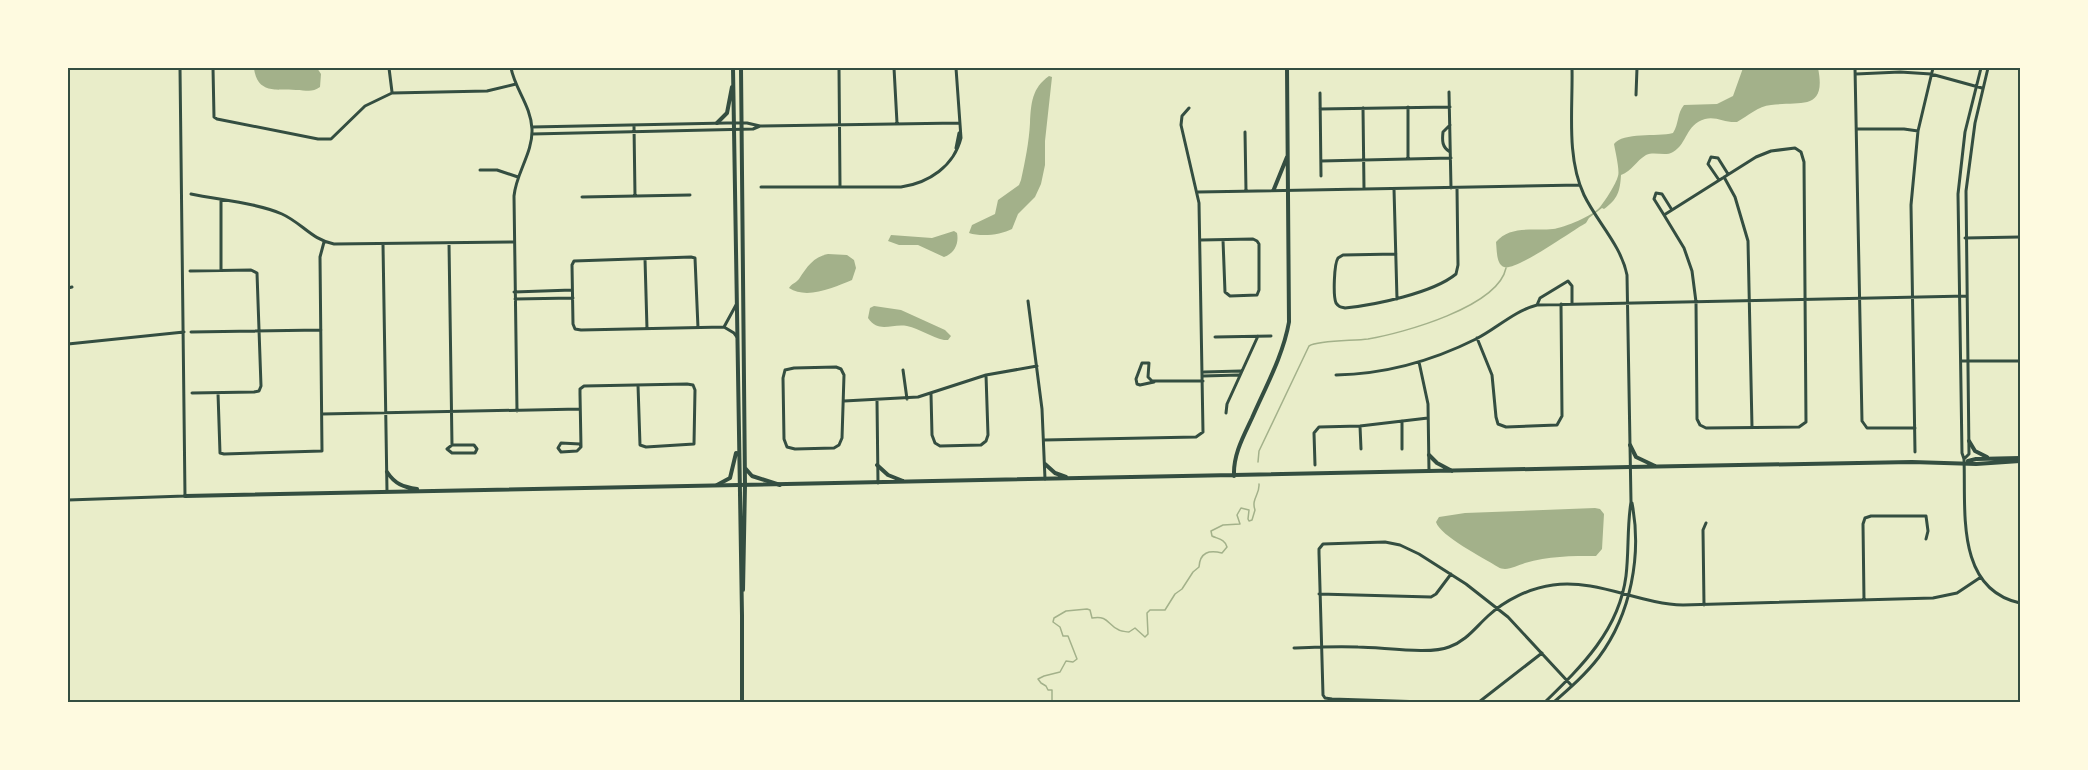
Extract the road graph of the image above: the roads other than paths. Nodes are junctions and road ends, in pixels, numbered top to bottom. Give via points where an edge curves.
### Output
1 (180, 68) edge
2 (213, 68) edge
3 (389, 68) edge
4 (511, 68) edge
5 (733, 68) edge
6 (741, 68) edge
7 (839, 68) edge
8 (894, 68) edge
9 (956, 68) edge
10 (1287, 68) edge
11 (1572, 68) edge
12 (1637, 68) edge
13 (1856, 68) edge
14 (1933, 68) edge
15 (1981, 68) edge
16 (1988, 68) edge
17 (1856, 74) junction
18 (1931, 74) junction
19 (734, 78) junction
20 (516, 84) junction
21 (1976, 86) junction
22 (1982, 88) junction
23 (1449, 92) dead end
24 (392, 93) junction
25 (1320, 93) dead end
26 (1636, 95) dead end
27 (1450, 107) junction
28 (1189, 108) dead end
29 (1363, 108) junction
30 (1408, 108) junction
31 (1320, 109) junction
32 (717, 123) junction
33 (734, 123) junction
34 (741, 123) junction
35 (897, 123) junction
36 (958, 123) junction
37 (839, 124) junction
38 (634, 125) junction
39 (1450, 125) junction
40 (760, 126) junction
41 (532, 127) junction
42 (1856, 129) junction
43 (734, 130) junction
44 (741, 130) junction
45 (1918, 131) junction
46 (634, 132) junction
47 (1245, 132) dead end
48 (532, 134) junction
49 (1450, 152) junction
50 (1288, 153) junction
51 (1408, 159) junction
52 (1450, 159) junction
53 (1364, 160) junction
54 (1321, 161) junction
55 (480, 170) dead end
56 (1728, 174) junction
57 (1321, 176) dead end
58 (518, 177) junction
59 (1724, 177) junction
60 (1719, 180) junction
61 (1580, 184) junction
62 (840, 186) junction
63 (761, 187) dead end
64 (1451, 188) junction
65 (1457, 188) junction
66 (1274, 189) junction
67 (1288, 189) junction
68 (1364, 189) junction
69 (1394, 189) junction
70 (1246, 191) junction
71 (1198, 192) junction
72 (191, 194) dead end
73 (690, 195) dead end
74 (635, 196) junction
75 (582, 197) dead end
76 (221, 200) junction
77 (1672, 210) junction
78 (1664, 215) junction
79 (2020, 237) edge
80 (1959, 238) junction
81 (1965, 238) junction
82 (1201, 240) junction
83 (1223, 240) junction
84 (324, 242) junction
85 (514, 242) junction
86 (449, 243) junction
87 (383, 244) junction
88 (1396, 254) junction
89 (645, 258) junction
90 (222, 270) junction
91 (190, 271) dead end
92 (572, 290) junction
93 (514, 292) junction
94 (1960, 296) junction
95 (1967, 296) junction
96 (1912, 297) junction
97 (514, 298) junction
98 (573, 298) junction
99 (1859, 298) junction
100 (1397, 299) junction
101 (1804, 299) junction
102 (1028, 301) dead end
103 (1750, 301) junction
104 (1696, 302) junction
105 (1628, 303) junction
106 (1561, 304) junction
107 (1572, 304) junction
108 (736, 305) junction
109 (1536, 305) junction
110 (724, 327) junction
111 (698, 328) junction
112 (647, 329) junction
113 (321, 330) junction
114 (260, 331) junction
115 (183, 332) junction
116 (191, 332) dead end
117 (1258, 336) junction
118 (1271, 336) dead end
119 (737, 337) junction
120 (1215, 337) dead end
121 (1477, 339) junction
122 (68, 344) edge
123 (1961, 361) junction
124 (1969, 361) junction
125 (2020, 361) edge
126 (1419, 362) junction
127 (1037, 366) junction
128 (903, 370) dead end
129 (1240, 373) junction
130 (1203, 374) junction
131 (986, 375) junction
132 (1336, 375) dead end
133 (1203, 381) junction
134 (1154, 382) junction
135 (638, 385) junction
136 (192, 393) dead end
137 (218, 393) junction
138 (931, 394) junction
139 (907, 399) junction
140 (877, 401) junction
141 (844, 402) junction
142 (580, 410) junction
143 (517, 411) junction
144 (452, 412) junction
145 (386, 413) junction
146 (1226, 413) dead end
147 (322, 414) junction
148 (1428, 418) junction
149 (1402, 421) junction
150 (1360, 426) junction
151 (1752, 428) junction
152 (1915, 428) junction
153 (738, 440) junction
154 (1044, 440) junction
155 (1970, 441) junction
156 (1630, 445) junction
157 (452, 446) junction
158 (581, 447) junction
159 (1361, 449) dead end
160 (1402, 449) dead end
161 (1915, 452) dead end
162 (1429, 455) junction
163 (1993, 458) junction
164 (2020, 460) edge
165 (1964, 461) junction
166 (1044, 464) junction
167 (878, 465) junction
168 (1315, 465) dead end
169 (745, 467) junction
170 (1630, 467) junction
171 (1658, 467) junction
172 (1452, 471) junction
173 (387, 472) junction
174 (1429, 472) junction
175 (1234, 476) junction
176 (1045, 479) junction
177 (1069, 479) junction
178 (906, 482) junction
179 (878, 483) junction
180 (780, 484) junction
181 (717, 485) junction
182 (739, 485) junction
183 (745, 485) junction
184 (387, 491) junction
185 (430, 491) junction
186 (185, 496) junction
187 (68, 500) edge
188 (1631, 502) junction
189 (1706, 523) dead end
190 (1926, 539) dead end
191 (1451, 574) junction
192 (1981, 577) junction
193 (1319, 594) junction
194 (1622, 594) junction
195 (1628, 595) junction
196 (1864, 600) junction
197 (2020, 603) edge
198 (1704, 605) junction
199 (1497, 608) junction
200 (742, 615) junction
201 (1320, 647) junction
202 (1294, 648) dead end
203 (1542, 653) junction
204 (1568, 681) junction
205 (1572, 686) junction
206 (742, 702) edge
207 (1425, 702) edge
208 (1479, 702) edge
209 (1545, 702) edge
210 (1554, 702) edge

1 - 115 street
2 - 24 street via 214,117 318,139 331,140 365,106
3 - 24 street
4 - 20 street
5 - 19 street
6 - 34 street
7 - 37 street
8 - 35 street
9 - 36 street
10 - 50 street
11 - 61 street via 1573,153
12 - 26 street
13 - 17 street
14 - 18 street
15 - 21 street
16 - 22 street
17 - 18 street
17 - 42 street
18 - 21 street
18 - 45 street
19 - 32 street via 727,113
19 - 33 street
20 - 24 street via 487,91
20 - 41 street
21 - 22 street
21 - 80 street via 1960,172
22 - 81 street via 1968,168
23 - 27 street
25 - 31 street
27 - 30 street
27 - 39 street
28 - 71 street via 1181,125
29 - 30 street
29 - 31 street
29 - 53 street
30 - 51 street
31 - 54 street
32 - 33 street
32 - 38 street
33 - 34 street
33 - 43 street
34 - 40 street
34 - 44 street
35 - 36 street
35 - 37 street
36 - 62 street via 956,149 932,177 912,185
37 - 40 street
37 - 62 street
38 - 41 street
38 - 46 street
39 - 49 street
39 - 49 street via 1443,132 1443,142
40 - 44 street
41 - 48 street
42 - 45 street
42 - 99 street
43 - 44 street
43 - 46 street
43 - 108 street
44 - 169 street
45 - 96 street via 1911,205
46 - 48 street
46 - 74 street
47 - 70 street
48 - 58 street
49 - 52 street
50 - 66 street
50 - 67 street
51 - 52 street
51 - 53 street
52 - 64 street
53 - 54 street
53 - 68 street
54 - 57 street
55 - 58 street via 497,170
56 - 59 street
56 - 60 street via 1718,158 1711,158 1708,164
56 - 101 street via 1772,151 1795,148 1802,152
58 - 85 street
59 - 60 street
59 - 103 street via 1746,229
60 - 77 street
61 - 65 street
61 - 105 street via 1625,266
62 - 63 street
64 - 65 street
64 - 69 street
65 - 100 street via 1456,274
66 - 67 street
66 - 70 street
67 - 68 street
67 - 175 street via 1287,332 1236,455
68 - 69 street
69 - 88 street
70 - 71 street
71 - 82 street
72 - 76 street
73 - 74 street
74 - 75 street
76 - 84 street via 284,215
76 - 90 street
77 - 78 street
77 - 78 street via 1662,194 1656,193 1654,200
78 - 104 street via 1689,260
79 - 81 street
80 - 81 street
80 - 94 street
81 - 95 street
82 - 83 street
82 - 130 street
83 - 83 street via 1258,242 1257,295 1230,296 1225,292
84 - 87 street
84 - 113 street via 320,257
85 - 86 street
85 - 93 street
86 - 87 street
86 - 144 street
87 - 145 street
88 - 100 street
88 - 100 street via 1340,256 1335,263 1335,299 1345,308
89 - 92 street via 574,261
89 - 111 street via 695,258
89 - 112 street
90 - 91 street
90 - 114 street via 257,273
92 - 93 street
92 - 98 street
93 - 97 street
94 - 95 street
94 - 96 street
94 - 123 street
95 - 124 street
96 - 99 street
96 - 152 street
97 - 98 street
97 - 143 street
98 - 112 street via 575,329
99 - 101 street
99 - 152 street via 1862,424 1867,428
101 - 103 street
101 - 151 street via 1806,422 1799,427
102 - 127 street
103 - 104 street
103 - 151 street
104 - 105 street
104 - 151 street via 1698,422 1706,428
105 - 107 street
105 - 156 street
106 - 107 street
106 - 109 street
106 - 121 street via 1562,416 1557,425 1498,424 1492,375
107 - 109 street via 1572,286 1568,281 1540,298
108 - 110 street
108 - 119 street
109 - 121 street
110 - 111 street
110 - 119 street
111 - 112 street
113 - 114 street
113 - 147 street
114 - 116 street
114 - 137 street via 259,391
115 - 122 street
115 - 186 street
117 - 118 street
117 - 120 street
117 - 129 street
119 - 153 street
121 - 126 street
123 - 124 street
123 - 165 street
124 - 125 street
124 - 155 street
126 - 132 street
126 - 148 street
127 - 131 street
127 - 154 street
128 - 139 street
129 - 130 street
129 - 146 street
130 - 133 street
131 - 138 street
131 - 138 street via 988,435 981,445 940,446 934,442
133 - 134 street
133 - 154 street via 1204,430 1199,436
134 - 134 street via 1137,384 1142,363 1149,363 1148,377
135 - 135 street via 693,385 694,444 640,445
135 - 142 street via 584,386 580,389
136 - 137 street
137 - 147 street via 219,449 224,454 322,451
138 - 139 street
139 - 140 street
140 - 141 street
140 - 167 street
141 - 141 street via 842,438 837,447 787,447 785,370 841,369
142 - 143 street
142 - 158 street
143 - 144 street
144 - 145 street
144 - 157 street
145 - 147 street
145 - 173 street
148 - 149 street
148 - 162 street
149 - 150 street
149 - 160 street
150 - 159 street
150 - 168 street via 1317,428
152 - 161 street
153 - 181 street via 732,474 728,481
153 - 182 street
154 - 166 street
155 - 163 street via 1975,451
155 - 165 street via 1970,454
156 - 170 street
156 - 171 street via 1636,457
157 - 157 street via 447,449 452,453 475,453 477,449 474,445
158 - 158 street via 561,443 558,448 569,452
162 - 172 street
162 - 174 street
163 - 164 street
163 - 165 street
164 - 165 street via 1976,464
165 - 171 street
165 - 192 street via 1968,548
166 - 176 street
166 - 177 street
167 - 178 street via 888,475
167 - 179 street
169 - 180 street via 752,476
169 - 183 street
170 - 171 street
170 - 172 street
170 - 188 street
172 - 174 street
173 - 184 street
173 - 185 street via 399,485
174 - 175 street
175 - 177 street
176 - 177 street
176 - 178 street
178 - 179 street
179 - 180 street
180 - 183 street
181 - 182 street
181 - 185 street
182 - 183 street
182 - 200 street
183 - 200 street
184 - 185 street
184 - 186 street
186 - 187 street
188 - 194 street
188 - 195 street via 1635,551
189 - 198 street
190 - 196 street via 1926,516 1865,518
191 - 193 street via 1431,597
191 - 193 street via 1393,543 1328,543 1319,549
191 - 199 street
192 - 196 street via 1948,596
192 - 197 street via 2002,597
193 - 201 street
194 - 195 street
194 - 199 street via 1584,585 1550,585
194 - 204 street via 1603,639
195 - 198 street via 1666,605
195 - 205 street via 1622,616 1600,655
196 - 198 street
199 - 201 street via 1468,637 1444,649
199 - 203 street
200 - 206 street
201 - 202 street
201 - 207 street via 1321,691 1325,698
203 - 204 street
203 - 208 street
204 - 205 street
204 - 209 street
205 - 210 street

